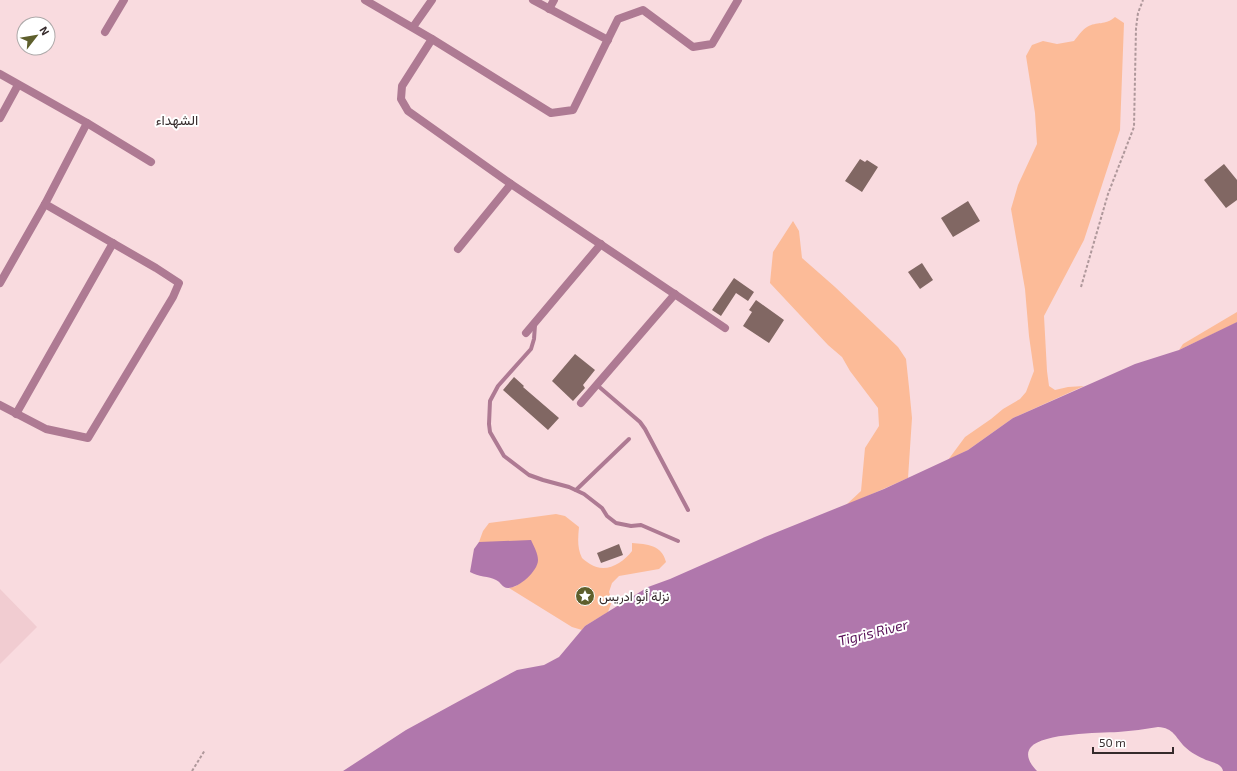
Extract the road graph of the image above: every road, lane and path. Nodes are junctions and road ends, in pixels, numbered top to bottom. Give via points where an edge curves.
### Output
1 (124, 0) edge
2 (365, 0) edge
3 (432, 0) edge
4 (533, 0) edge
5 (554, 0) edge
6 (738, 0) edge
7 (1143, 0) edge
8 (550, 9) junction
9 (413, 27) junction
10 (105, 32) dead end
11 (432, 39) junction
12 (608, 40) junction
13 (0, 74) edge
14 (18, 84) junction
15 (0, 118) edge
16 (87, 123) junction
17 (151, 162) dead end
18 (511, 184) junction
19 (45, 204) junction
20 (113, 243) junction
21 (601, 244) junction
22 (458, 249) dead end
23 (0, 283) edge
24 (1081, 287) dead end
25 (675, 294) junction
26 (535, 323) junction
27 (725, 328) dead end
28 (526, 333) dead end
29 (597, 385) junction
30 (581, 403) dead end
31 (0, 405) edge
32 (16, 414) junction
33 (629, 439) dead end
34 (576, 490) junction
35 (688, 510) dead end
36 (678, 541) dead end
37 (205, 750) dead end
38 (192, 771) edge

1 - 10 street
2 - 9 street
3 - 9 street
4 - 8 street
5 - 8 street
6 - 12 street via 712,44 693,47 643,10 618,19
7 - 24 path via 1136,28 1134,127 1108,194
8 - 12 street
9 - 11 street
11 - 12 street via 551,113 573,110
11 - 18 street via 402,86 401,99 404,106
13 - 14 street
14 - 15 street
14 - 16 street
16 - 17 street
16 - 19 street
18 - 21 street
18 - 22 street
19 - 20 street
19 - 23 street
20 - 32 street
20 - 32 street via 179,283 173,297 88,438 46,429
21 - 25 street
21 - 26 street
25 - 27 street
25 - 29 street
26 - 28 street
26 - 34 lane via 531,349 498,386 490,401 490,432 504,456 529,475
29 - 30 street
29 - 35 lane via 640,422
31 - 32 street
33 - 34 lane
34 - 36 lane via 602,508 616,523 641,525
37 - 38 path

